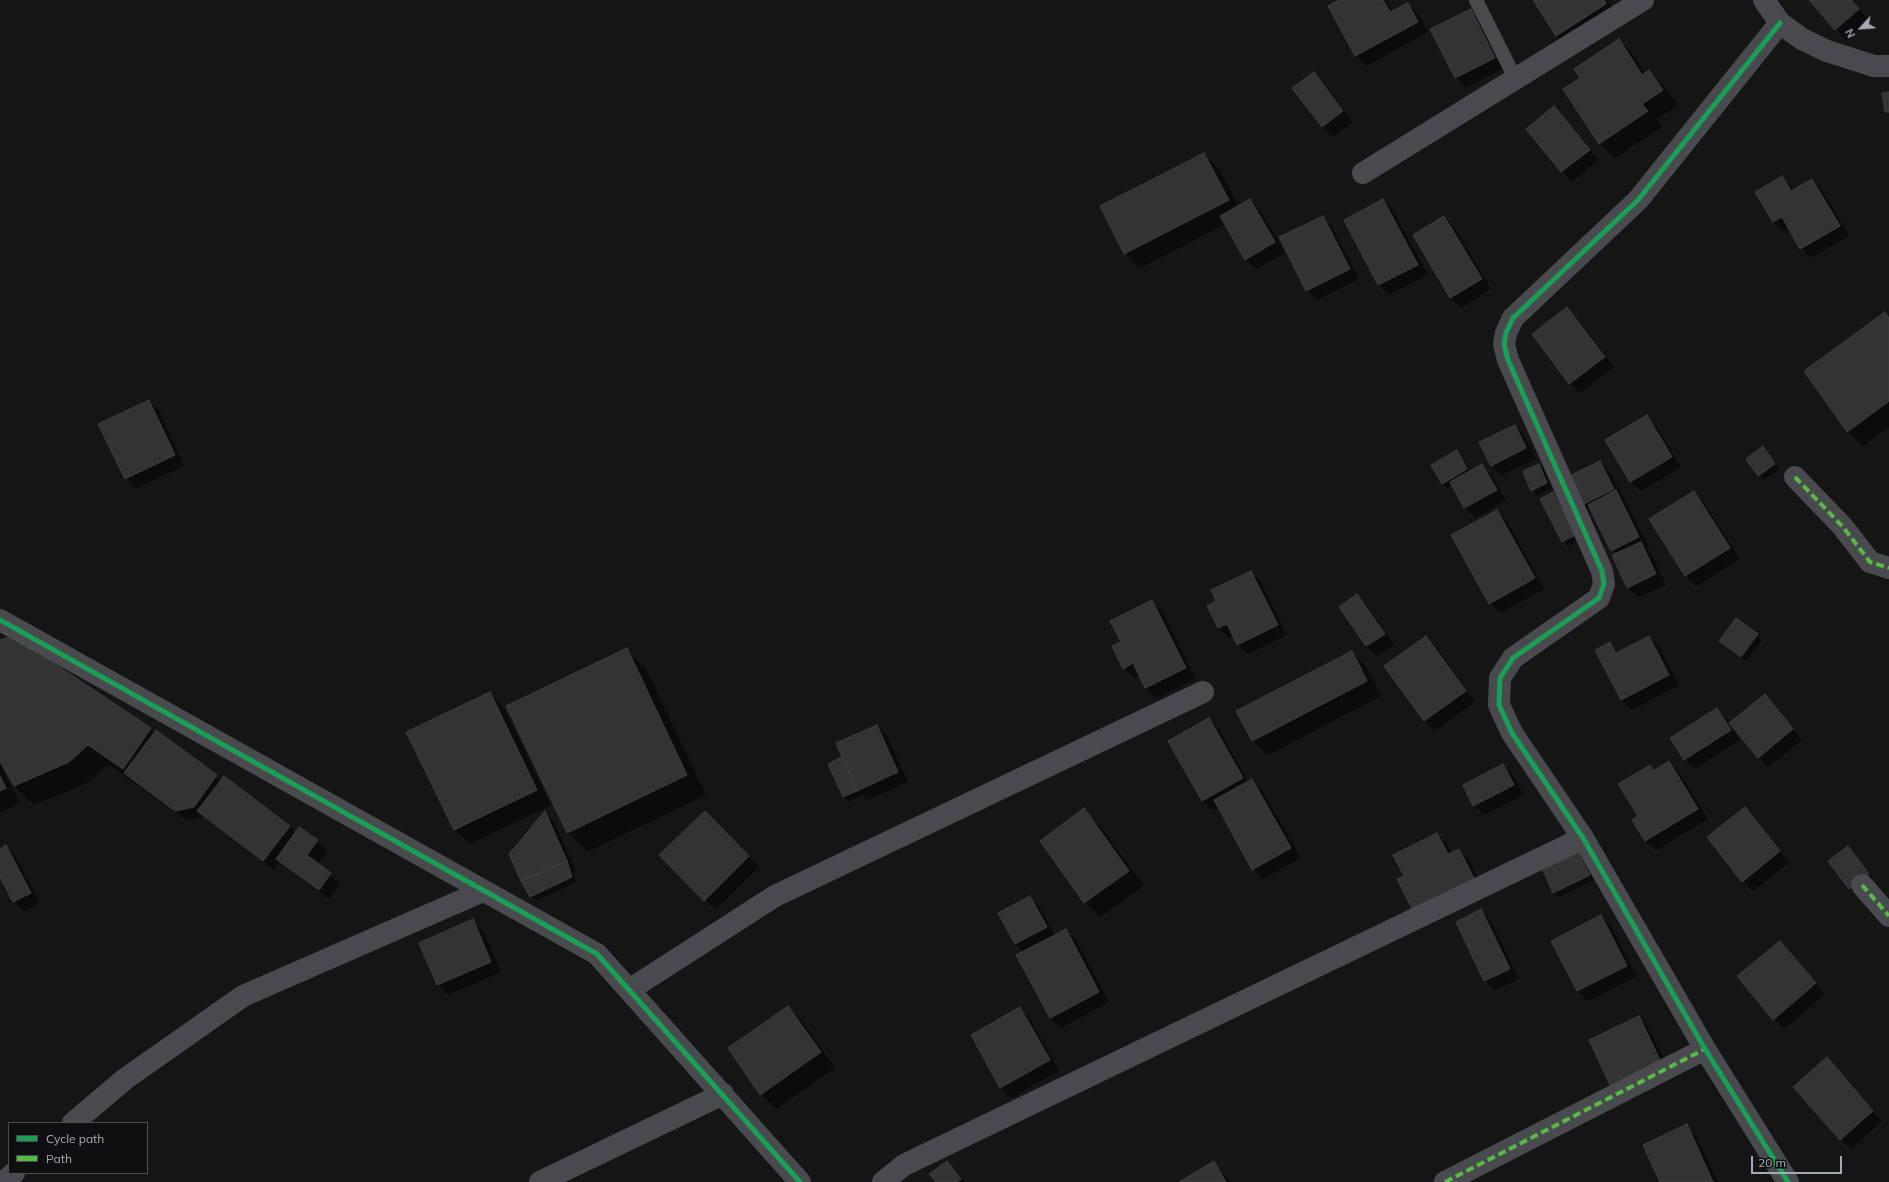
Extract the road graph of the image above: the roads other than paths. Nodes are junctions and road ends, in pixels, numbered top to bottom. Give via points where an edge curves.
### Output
1 (1476, 0) edge
2 (1643, 0) edge
3 (1764, 0) edge
4 (1780, 23) junction
5 (1889, 66) edge
6 (1516, 80) junction
7 (1363, 173) dead end
8 (1795, 477) dead end
9 (1889, 568) edge
10 (0, 620) edge
11 (1203, 692) dead end
12 (1583, 838) junction
13 (1862, 885) dead end
14 (483, 890) junction
15 (1889, 916) edge
16 (629, 990) junction
17 (1705, 1049) junction
18 (723, 1094) junction
19 (74, 1122) edge
20 (13, 1174) edge
21 (4, 1182) edge
22 (540, 1182) edge
23 (800, 1182) edge
24 (883, 1182) edge
25 (1445, 1182) edge
26 (1788, 1182) edge

1 - 6 lane
2 - 6 street
3 - 4 street
4 - 5 street via 1802,39 1827,51 1874,66
4 - 12 street via 1638,200 1513,318 1506,333 1504,344 1508,360 1602,571 1604,584 1599,598 1512,658 1500,678 1499,705 1512,733
6 - 7 street
8 - 9 street via 1843,527 1870,562
10 - 14 street
11 - 16 street via 775,896
12 - 17 street
12 - 24 street via 904,1165
13 - 15 street
14 - 16 street via 597,954
14 - 19 street via 243,996 125,1079
16 - 18 street
17 - 25 street
17 - 26 street
18 - 22 street
18 - 23 street
20 - 21 street

